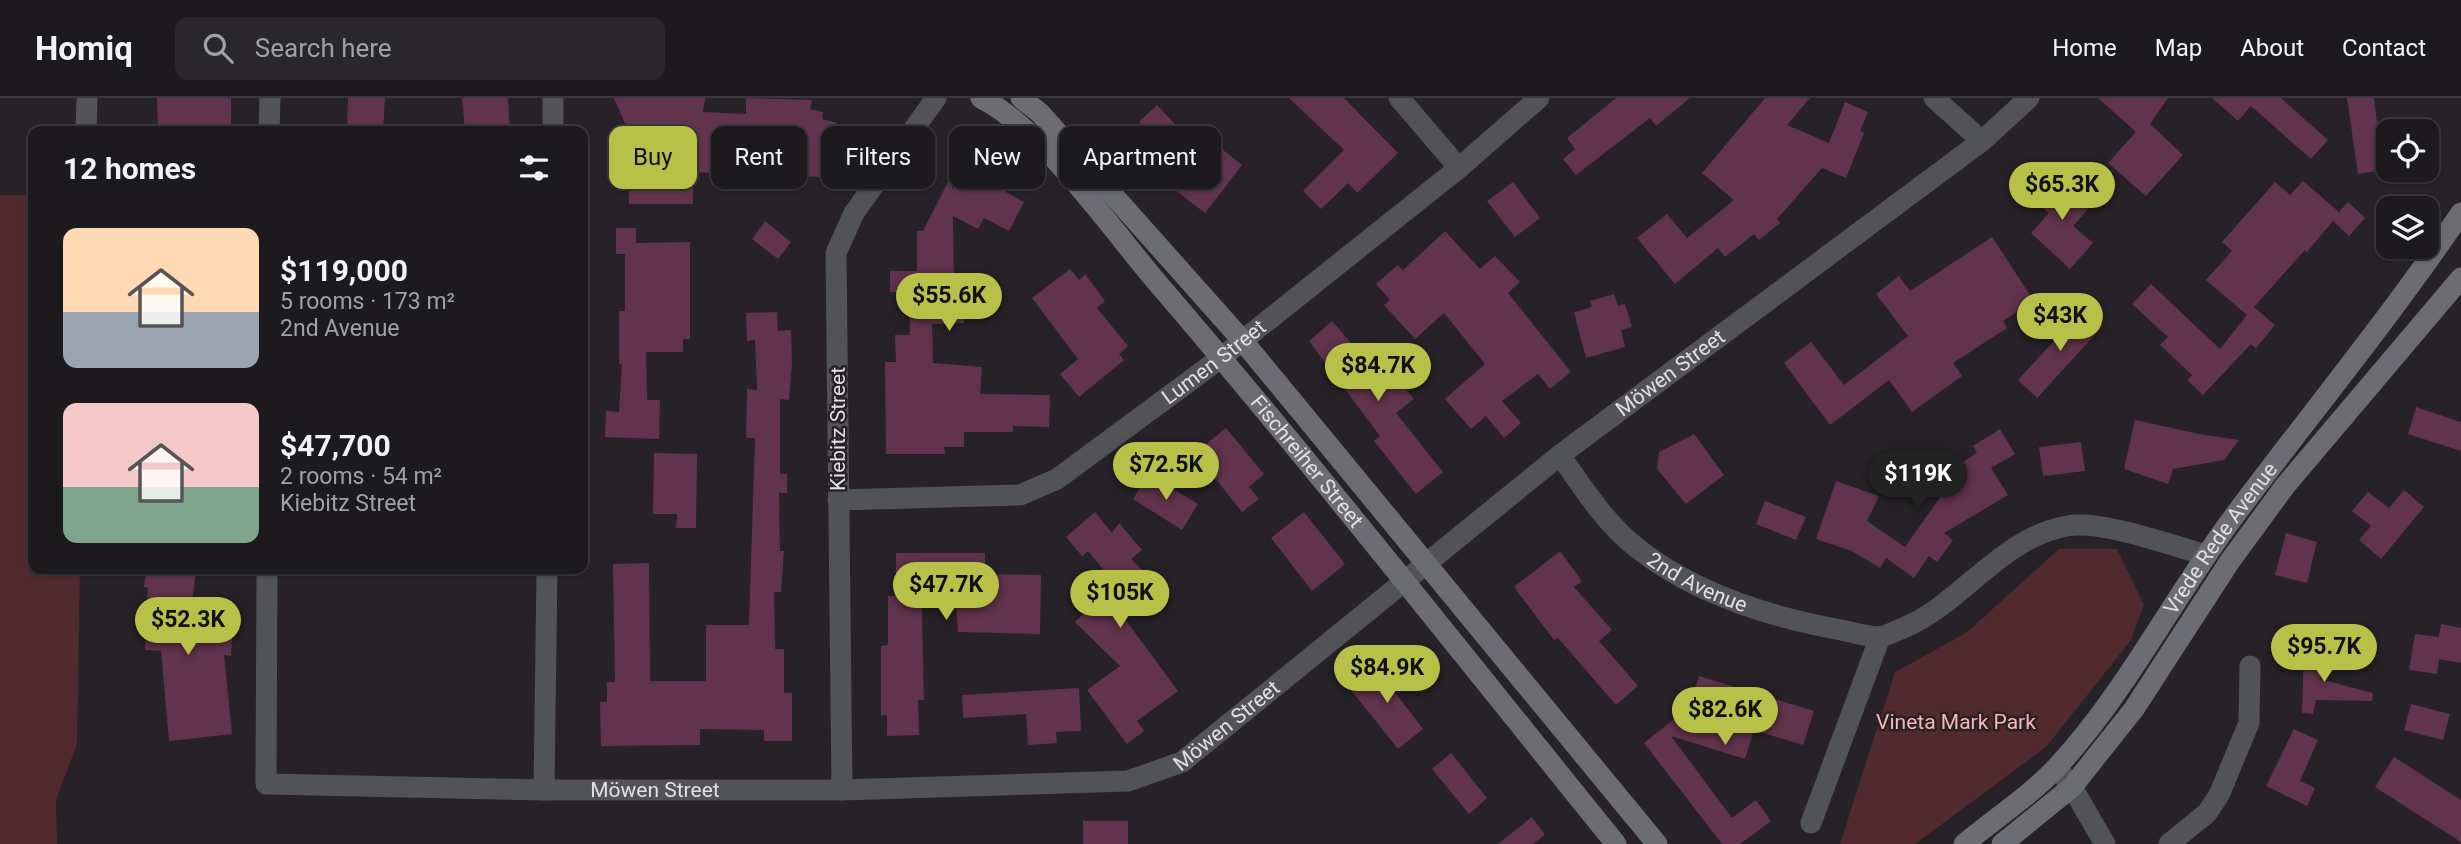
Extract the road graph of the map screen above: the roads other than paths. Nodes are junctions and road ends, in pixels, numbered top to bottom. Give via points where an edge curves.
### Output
1 (87, 98) edge
2 (270, 98) edge
3 (553, 98) edge
4 (936, 98) edge
5 (981, 98) edge
6 (1021, 98) edge
7 (1399, 98) edge
8 (1539, 98) edge
9 (1934, 98) edge
10 (2029, 98) edge
11 (86, 126) edge
12 (270, 126) edge
13 (553, 126) edge
14 (1982, 141) junction
15 (1459, 168) junction
16 (2461, 213) edge
17 (2418, 278) junction
18 (2461, 278) edge
19 (2446, 299) junction
20 (1242, 340) junction
21 (1222, 357) junction
22 (1560, 455) junction
23 (838, 500) junction
24 (2206, 555) junction
25 (1426, 563) junction
26 (267, 574) edge
27 (547, 574) edge
28 (1404, 581) junction
29 (1880, 637) junction
30 (2250, 666) dead end
31 (2057, 768) junction
32 (2072, 787) junction
33 (544, 790) junction
34 (842, 790) junction
35 (1811, 823) dead end
36 (1616, 844) edge
37 (1657, 844) edge
38 (1964, 844) edge
39 (2002, 844) edge
40 (2105, 844) edge
41 (2169, 844) edge

1 - 11 street
2 - 12 street
3 - 13 street
4 - 23 street, Kiebitz Street via 854,213 836,253
5 - 21 street, Fischreiher Street via 1018,124 1051,157
6 - 20 street, Fischreiher Street via 1040,113
7 - 15 street
8 - 15 street, Lumen Street
9 - 14 street
10 - 14 street, Möwen Street
14 - 22 street, Möwen Street
15 - 20 street, Lumen Street
16 - 17 street, Vrede Rede Avenue
17 - 19 street
17 - 24 street, Vrede Rede Avenue via 2323,395
18 - 19 street, Vrede Rede Avenue
19 - 32 street, Vrede Rede Avenue via 2285,486 2134,709
20 - 21 street, Lumen Street
20 - 25 street, Fischreiher Street
21 - 23 street, Lumen Street via 1057,479 1020,495
21 - 28 street, Fischreiher Street
22 - 25 street, Möwen Street
22 - 29 street, 2nd Avenue via 1601,513 1636,548 1681,578 1733,602 1804,624
23 - 34 street, Kiebitz Street
24 - 29 street via 2083,525 2057,528 1987,566 1950,599 1913,623
24 - 31 street, Vrede Rede Avenue via 2121,688
25 - 28 street, Möwen Street
25 - 37 street, Fischreiher Street
26 - 33 street, Möwen Street via 266,784
27 - 33 street
28 - 34 street, Möwen Street via 1182,762 1156,772 1128,781
28 - 36 street, Fischreiher Street
29 - 35 street
30 - 41 street via 2249,723 2218,795 2207,813
31 - 32 street
31 - 38 street, Vrede Rede Avenue
32 - 39 street, Vrede Rede Avenue
32 - 40 street
33 - 34 street, Möwen Street

